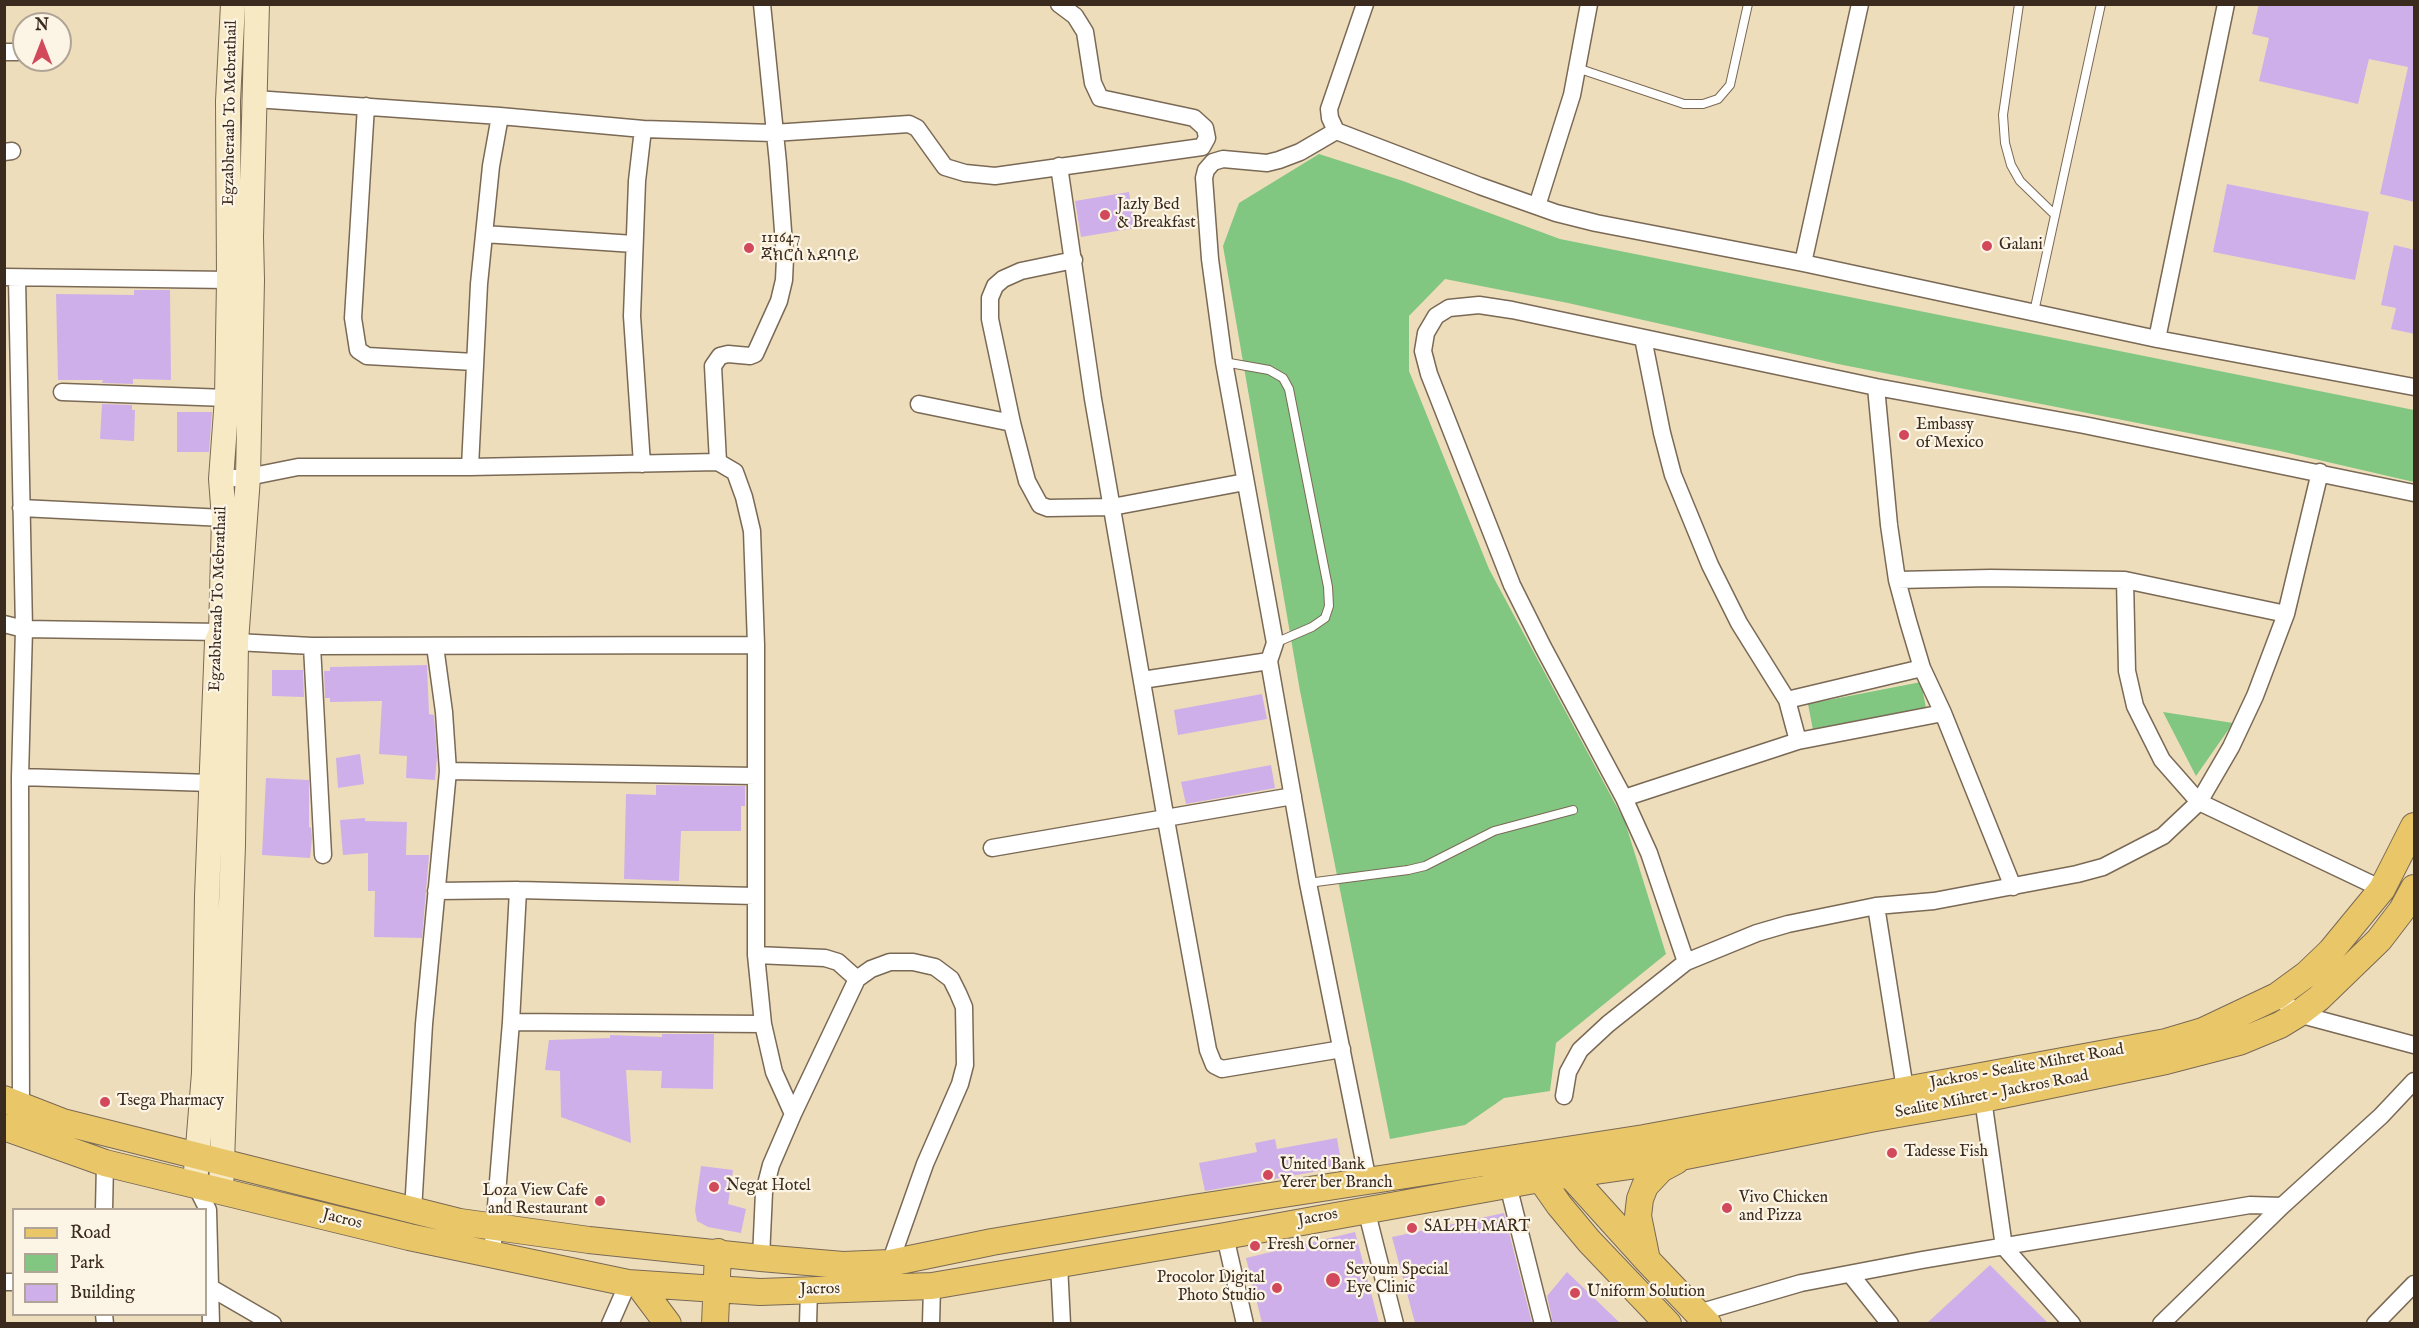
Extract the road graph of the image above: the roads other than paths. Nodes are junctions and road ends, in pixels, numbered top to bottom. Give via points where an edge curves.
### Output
1 (233, 4) edge
2 (257, 4) edge
3 (762, 4) edge
4 (1059, 4) edge
5 (1365, 4) edge
6 (1589, 4) edge
7 (1748, 4) edge
8 (1860, 4) edge
9 (2019, 4) edge
10 (2101, 4) edge
11 (2226, 4) edge
12 (1577, 68) junction
13 (255, 99) junction
14 (366, 106) junction
15 (500, 116) junction
16 (643, 129) junction
17 (1336, 131) junction
18 (773, 133) junction
19 (1202, 147) junction
20 (1213, 162) junction
21 (1059, 166) junction
22 (1537, 206) junction
23 (2055, 215) junction
24 (484, 234) junction
25 (634, 244) junction
26 (1074, 260) junction
27 (1803, 263) junction
28 (11, 278) edge
29 (229, 280) junction
30 (2034, 312) junction
31 (1643, 338) junction
32 (2157, 339) junction
33 (474, 362) junction
34 (1224, 362) junction
35 (1876, 387) junction
36 (2415, 387) edge
37 (62, 392) dead end
38 (227, 398) junction
39 (919, 404) dead end
40 (1012, 423) junction
41 (718, 462) junction
42 (642, 464) junction
43 (470, 467) junction
44 (2320, 472) junction
45 (248, 477) junction
46 (221, 479) junction
47 (1245, 482) junction
48 (2415, 493) edge
49 (1112, 507) junction
50 (21, 508) junction
51 (224, 518) junction
52 (1897, 580) junction
53 (2125, 580) junction
54 (2286, 614) junction
55 (4, 624) edge
56 (24, 629) junction
57 (229, 637) junction
58 (1275, 643) junction
59 (756, 645) junction
60 (312, 646) junction
61 (435, 646) junction
62 (1269, 661) junction
63 (1922, 668) junction
64 (1142, 680) junction
65 (1787, 700) junction
66 (1943, 713) junction
67 (1798, 741) junction
68 (448, 771) junction
69 (756, 776) junction
70 (20, 777) junction
71 (211, 783) junction
72 (1293, 796) junction
73 (1624, 798) junction
74 (2199, 802) junction
75 (1573, 810) dead end
76 (1166, 820) junction
77 (2415, 826) edge
78 (992, 848) dead end
79 (323, 855) dead end
80 (12, 856) edge
81 (1308, 883) junction
82 (2013, 887) junction
83 (2415, 888) edge
84 (2382, 889) junction
85 (518, 890) junction
86 (436, 891) junction
87 (755, 896) junction
88 (1876, 906) junction
89 (756, 955) junction
90 (1686, 962) junction
91 (857, 979) junction
92 (2277, 996) junction
93 (2298, 1014) junction
94 (511, 1022) junction
95 (763, 1024) junction
96 (2415, 1045) edge
97 (1342, 1049) junction
98 (2415, 1081) edge
99 (1905, 1089) junction
100 (1564, 1096) dead end
101 (1983, 1099) junction
102 (13, 1102) edge
103 (792, 1114) junction
104 (4, 1127) edge
105 (1552, 1154) junction
106 (1687, 1155) junction
107 (198, 1157) junction
108 (1527, 1158) junction
109 (222, 1162) junction
110 (105, 1163) junction
111 (1570, 1174) junction
112 (1540, 1179) junction
113 (1368, 1181) junction
114 (195, 1184) junction
115 (1508, 1185) junction
116 (214, 1200) junction
117 (2282, 1206) junction
118 (104, 1208) edge
119 (1366, 1209) junction
120 (413, 1211) junction
121 (496, 1228) junction
122 (1226, 1236) junction
123 (2004, 1247) junction
124 (718, 1252) junction
125 (492, 1255) junction
126 (761, 1258) junction
127 (1647, 1260) junction
128 (890, 1263) junction
129 (1059, 1264) junction
130 (1851, 1275) junction
131 (633, 1284) junction
132 (2415, 1284) edge
133 (932, 1286) junction
134 (211, 1288) junction
135 (718, 1290) junction
136 (808, 1290) junction
137 (1703, 1318) edge
138 (211, 1323) edge
139 (273, 1323) edge
140 (610, 1323) edge
141 (668, 1323) edge
142 (715, 1323) edge
143 (808, 1323) edge
144 (931, 1323) edge
145 (1062, 1323) edge
146 (1245, 1323) edge
147 (1395, 1323) edge
148 (1543, 1323) edge
149 (1668, 1323) edge
150 (1890, 1323) edge
151 (2072, 1323) edge
152 (2160, 1323) edge
153 (2375, 1323) edge

1 - 29 main road, Egzabheraab To Mebrathail via 228,101
2 - 13 main road
3 - 18 street
4 - 19 street via 1075,16 1085,32 1093,83 1101,98 1194,118 1205,128 1207,138
5 - 17 street via 1329,109
6 - 12 street
7 - 12 lane via 1730,85 1718,99 1684,104
8 - 27 street
9 - 23 lane via 2003,115 2005,143 2020,181
10 - 23 lane
11 - 32 street
12 - 22 street
13 - 14 street
13 - 45 main road
14 - 15 street
14 - 33 street via 353,318 358,350 367,356
15 - 16 street
15 - 24 street
16 - 18 street
16 - 25 street
17 - 20 street via 1279,160
17 - 22 street
18 - 21 street via 909,124 917,128 945,167 966,173 995,176
18 - 41 street via 784,280 779,301 755,354 720,356 713,366
19 - 20 street
19 - 21 street
20 - 34 street via 1204,178
21 - 26 street
22 - 27 street via 1596,223
23 - 30 lane
24 - 25 street
24 - 33 street
25 - 42 street via 632,316
26 - 40 street via 1021,271 1003,279 990,298 990,319
26 - 49 street
27 - 30 street
28 - 29 street
28 - 50 street
29 - 38 main road, Egzabheraab To Mebrathail
30 - 32 street
31 - 35 street
31 - 65 street via 1673,475 1739,623
31 - 73 street via 1479,305 1449,308 1436,316 1426,333 1423,351 1512,585
32 - 36 street
33 - 43 street
34 - 47 street
34 - 58 lane via 1269,370 1283,378 1290,389 1328,587 1325,618
35 - 44 street
35 - 52 street
37 - 38 street
38 - 46 main road, Egzabheraab To Mebrathail
39 - 40 street
40 - 49 street via 1027,481 1040,505
41 - 42 street
41 - 59 street via 735,472 752,531
42 - 43 street
43 - 45 street via 298,467
44 - 48 street
44 - 54 street
45 - 46 street
45 - 57 main road
46 - 51 main road, Egzabheraab To Mebrathail
47 - 49 street
47 - 58 street
49 - 64 street
50 - 51 street
50 - 56 street
51 - 57 main road, Egzabheraab To Mebrathail
52 - 53 street
52 - 63 street
53 - 54 street
53 - 74 street via 2127,671 2135,706 2162,760
54 - 74 street via 2255,696
55 - 56 street
56 - 57 street
56 - 70 street
57 - 60 street
57 - 71 main road, Egzabheraab To Mebrathail via 217,641
57 - 109 main road via 233,845
58 - 62 street
59 - 61 street
59 - 69 street
60 - 61 street
60 - 79 street
61 - 68 street
62 - 64 street
62 - 72 street
63 - 65 street
63 - 66 street
64 - 76 street
65 - 67 street
66 - 67 street
66 - 82 street
67 - 73 street
68 - 69 street
68 - 86 street
69 - 87 street
70 - 71 street
70 - 80 street
71 - 107 main road, Egzabheraab To Mebrathail via 204,1073
72 - 76 street
72 - 81 street
73 - 90 street via 1649,853
74 - 82 street via 2163,836 2128,856 2094,869
74 - 84 street
75 - 81 lane via 1494,831 1425,866
76 - 78 street
76 - 97 street via 1208,1050 1214,1065 1222,1069
77 - 84 main road, Jackros - Sealite Mihret Road
80 - 102 street
81 - 97 street
82 - 88 street via 1934,901
83 - 93 main road, Sealite Mihret - Jackros Road via 2379,940
84 - 92 main road, Jackros - Sealite Mihret Road via 2331,951
85 - 86 street
85 - 87 street
85 - 94 street
86 - 120 street
87 - 89 street
88 - 90 street via 1757,933
88 - 99 street
89 - 91 street via 825,958 838,962
89 - 95 street
90 - 100 street via 1580,1050 1568,1072
91 - 103 street
91 - 128 street via 890,962 935,967 951,979 964,1007 965,1065 960,1084 925,1164
92 - 93 street
92 - 99 main road, Jackros - Sealite Mihret Road via 2203,1031 2166,1042
93 - 96 street
93 - 101 main road, Sealite Mihret - Jackros Road via 2239,1042
94 - 95 street
94 - 121 street
95 - 103 street via 774,1072
97 - 113 street
98 - 117 street
99 - 105 main road, Jackros - Sealite Mihret Road
101 - 106 main road, Sealite Mihret - Jackros Road
101 - 123 street
102 - 107 main road, Jacros via 63,1122
103 - 126 street via 764,1192
104 - 110 main road, Jacros
105 - 108 main road, Jacros
105 - 111 main road
106 - 111 main road, Jacros
106 - 127 main road via 1661,1169 1645,1186 1640,1199 1638,1216
107 - 109 main road, Jacros
107 - 114 main road, Egzabheraab To Mebrathail
108 - 112 main road
108 - 113 main road, Jacros
109 - 116 main road
109 - 120 main road, Jacros
110 - 114 main road, Jacros
110 - 118 street
111 - 112 main road, Jacros
111 - 127 main road
112 - 115 main road, Jacros
112 - 149 main road via 1623,1278
113 - 128 main road, Jacros via 993,1242
114 - 116 main road, Jacros
115 - 119 main road, Jacros
115 - 148 street
116 - 125 main road, Jacros
116 - 134 street
117 - 123 street via 2250,1205
117 - 152 street
119 - 122 main road, Jacros
119 - 147 street
120 - 121 main road, Jacros
121 - 124 main road, Jacros
121 - 125 street
122 - 129 main road, Jacros
122 - 146 street
123 - 130 street
123 - 151 street
124 - 126 main road, Jacros
124 - 135 main road
125 - 131 main road, Jacros
126 - 128 main road, Jacros via 843,1265
127 - 137 main road
129 - 133 main road, Jacros
129 - 145 street
130 - 137 street via 1801,1283
130 - 150 street
131 - 135 main road, Jacros
131 - 140 street
131 - 141 main road
132 - 153 street
133 - 136 main road, Jacros
133 - 144 street
134 - 138 street
134 - 139 street
135 - 136 main road, Jacros
135 - 142 main road
136 - 143 street

